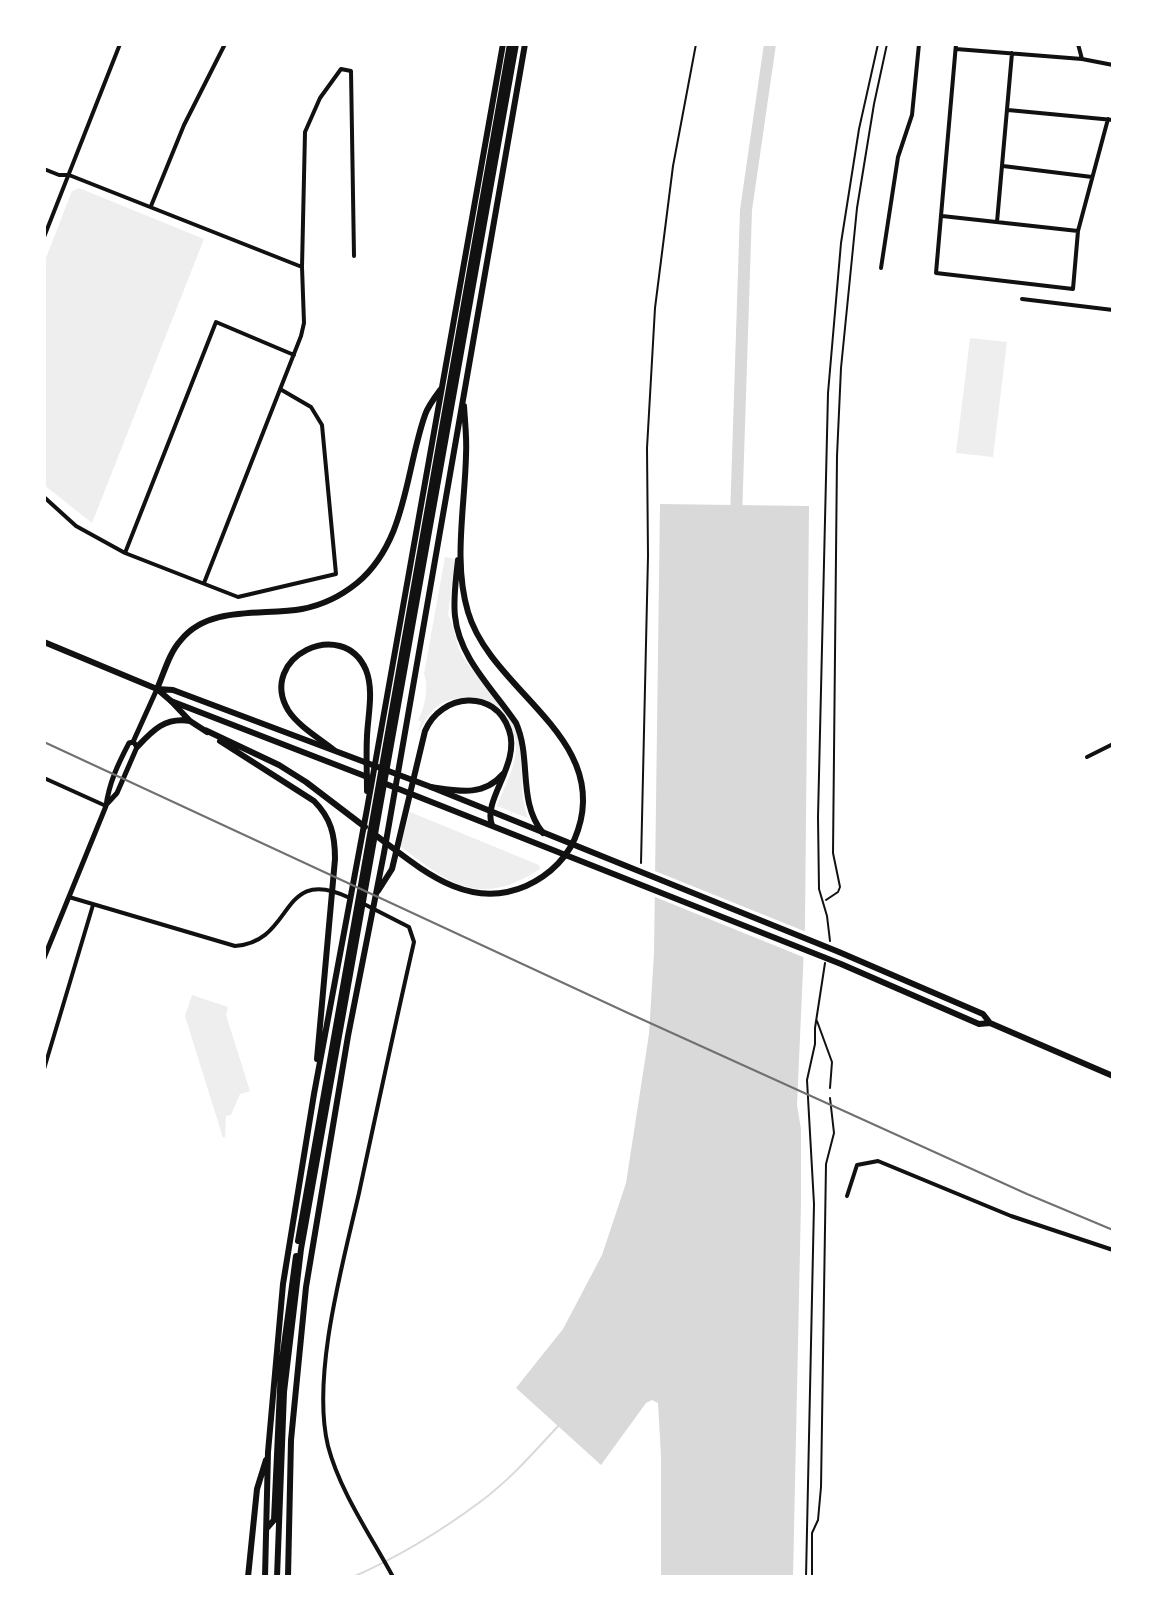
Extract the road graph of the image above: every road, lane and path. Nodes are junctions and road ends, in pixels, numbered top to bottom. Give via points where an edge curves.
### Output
1 (120, 44) edge
2 (225, 44) edge
3 (503, 44) edge
4 (513, 44) edge
5 (525, 44) edge
6 (696, 44) edge
7 (878, 44) edge
8 (887, 44) edge
9 (919, 44) edge
10 (1078, 44) edge
11 (956, 46) edge
12 (1012, 53) junction
13 (1082, 59) junction
14 (1113, 65) edge
15 (1007, 110) junction
16 (1110, 120) edge
17 (1002, 166) junction
18 (44, 169) edge
19 (69, 175) junction
20 (1092, 177) junction
21 (151, 206) junction
22 (941, 215) junction
23 (997, 222) junction
24 (1078, 231) junction
25 (44, 237) edge
26 (354, 256) dead end
27 (302, 267) junction
28 (881, 268) dead end
29 (1022, 299) dead end
30 (1113, 310) edge
31 (456, 350) junction
32 (294, 355) junction
33 (443, 386) junction
34 (280, 389) junction
35 (463, 393) junction
36 (44, 497) edge
37 (461, 535) junction
38 (125, 553) junction
39 (204, 583) junction
40 (44, 642) edge
41 (157, 689) junction
42 (171, 701) junction
43 (190, 721) junction
44 (205, 730) junction
45 (135, 744) junction
46 (1113, 744) edge
47 (385, 745) junction
48 (334, 750) junction
49 (1087, 757) dead end
50 (505, 771) junction
51 (44, 778) edge
52 (431, 787) junction
53 (106, 806) junction
54 (367, 809) junction
55 (490, 811) junction
56 (492, 825) junction
57 (543, 833) junction
58 (641, 864) dead end
59 (376, 894) junction
60 (69, 897) junction
61 (93, 905) junction
62 (356, 927) junction
63 (44, 958) edge
64 (990, 1023) junction
65 (44, 1069) edge
66 (1113, 1076) edge
67 (830, 1088) dead end
68 (314, 1094) junction
69 (830, 1098) dead end
70 (847, 1196) dead end
71 (1113, 1250) edge
72 (268, 1452) junction
73 (267, 1529) junction
74 (248, 1577) edge
75 (265, 1577) edge
76 (277, 1577) edge
77 (288, 1577) edge
78 (393, 1577) edge
79 (806, 1577) edge
80 (812, 1577) edge

1 - 19 street
2 - 21 street
3 - 31 main road
4 - 31 main road
5 - 35 main road
6 - 58 path via 673,166 655,308 647,448
7 - 8 path via 847,199 831,345 818,817 824,900 840,887 833,853 841,368 857,208
9 - 28 street via 912,115 898,157
10 - 13 street
11 - 12 street
11 - 22 street
12 - 13 street
12 - 15 street
13 - 14 street
15 - 16 street
15 - 17 street
16 - 20 street
17 - 20 street
17 - 23 street
18 - 19 street
19 - 21 street
19 - 25 street
20 - 24 street
21 - 27 street
22 - 23 street
22 - 24 street via 936,273 1073,289
23 - 24 street
26 - 27 street via 351,71 341,69 305,132
27 - 32 street via 304,323
29 - 30 street
31 - 33 main road
31 - 47 main road
32 - 34 street
32 - 38 street via 216,322
33 - 41 main road via 426,413 394,531 369,571 342,594 312,606 198,625 178,644
33 - 47 main road
34 - 39 street
34 - 39 street via 311,407 322,425 336,574 238,597
35 - 37 main road
35 - 59 main road
36 - 38 street via 76,526
37 - 44 main road via 462,587 473,628 495,662 563,740 580,774 580,826 551,871 505,893 457,889 306,782
37 - 57 main road via 455,606 459,636 522,736 529,808
38 - 39 street
40 - 41 main road
41 - 42 main road
41 - 45 main road
41 - 48 main road via 173,690
42 - 43 main road
42 - 56 main road
43 - 44 main road
43 - 45 main road via 165,723
44 - 68 main road via 308,797 330,822 335,859
45 - 53 main road via 117,793
45 - 53 main road via 129,743 116,768
46 - 49 street
47 - 54 main road
47 - 62 main road
48 - 52 main road
48 - 54 main road via 299,722 284,698 288,667 318,645 352,652 363,665 370,691
50 - 52 main road via 494,784 473,791
50 - 55 main road
50 - 59 main road via 512,749 498,712 471,700 437,711 425,731 392,869
51 - 53 street
52 - 55 main road
53 - 60 main road
54 - 68 main road
55 - 56 main road
55 - 57 main road
56 - 64 main road via 979,1024
57 - 64 main road via 839,952 983,1014
59 - 77 main road via 306,1287 291,1440
60 - 61 street
60 - 63 main road
61 - 65 street
61 - 78 street via 243,945 267,935 297,896 319,888 409,927 414,942 335,1303 323,1394 328,1445 346,1491
62 - 73 main road via 291,1288 279,1393 274,1520
62 - 76 main road via 290,1327
64 - 66 main road
67 - 79 path via 832,1062 817,1016 807,1080 814,1204
68 - 72 main road via 283,1284
69 - 80 path via 834,1130 826,1164 821,1487 812,1533
70 - 71 street via 857,1165 878,1161 1011,1216
72 - 73 main road
72 - 74 main road via 257,1489
73 - 75 main road

